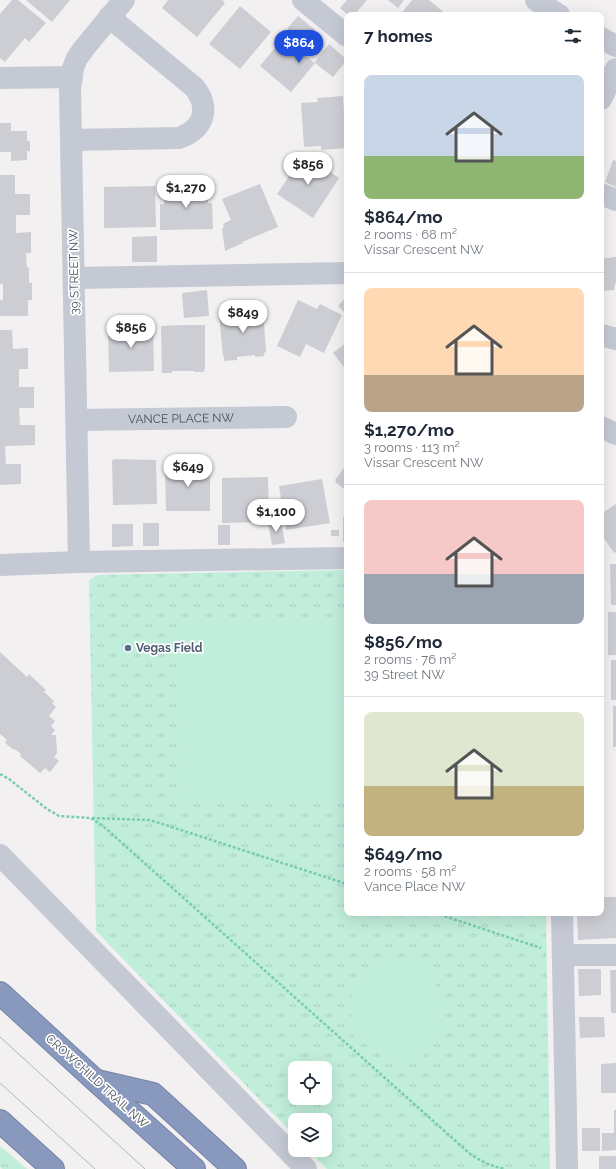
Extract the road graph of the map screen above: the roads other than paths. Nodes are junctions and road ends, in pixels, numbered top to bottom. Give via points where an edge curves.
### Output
1 (124, 0) edge
2 (303, 0) edge
3 (536, 0) edge
4 (554, 12) edge
5 (109, 17) junction
6 (344, 34) edge
7 (604, 40) edge
8 (616, 46) edge
9 (616, 69) edge
10 (72, 77) junction
11 (0, 78) edge
12 (604, 93) edge
13 (71, 140) junction
14 (604, 195) edge
15 (616, 200) edge
16 (344, 273) edge
17 (74, 278) junction
18 (604, 336) edge
19 (616, 339) edge
20 (286, 417) dead end
21 (77, 420) junction
22 (604, 428) edge
23 (616, 434) edge
24 (344, 558) edge
25 (79, 562) junction
26 (0, 565) edge
27 (0, 856) edge
28 (562, 916) edge
29 (563, 955) junction
30 (616, 955) edge
31 (0, 993) edge
32 (95, 1080) junction
33 (0, 1121) edge
34 (53, 1169) edge
35 (194, 1169) edge
36 (235, 1169) edge
37 (306, 1169) edge
38 (567, 1169) edge

1 - 5 street, 39 STREET NW
2 - 6 street
3 - 4 street
5 - 10 street, 39 STREET NW via 77,58
5 - 13 street via 194,87 202,100 203,116 195,130 179,138
7 - 8 street
9 - 12 street
10 - 11 street
10 - 13 street, 39 STREET NW
13 - 17 street, 39 STREET NW
14 - 15 street
16 - 17 street
17 - 21 street, 39 STREET NW
18 - 19 street
20 - 21 street, VANCE PLACE NW
21 - 25 street, 39 STREET NW
22 - 23 street
24 - 25 street
25 - 26 street
27 - 37 street
28 - 29 street
29 - 30 street
29 - 38 street
31 - 32 highway, CROWCHILD TRAIL NW
32 - 35 highway, CROWCHILD TRAIL NW
32 - 36 highway via 153,1094
33 - 34 highway

